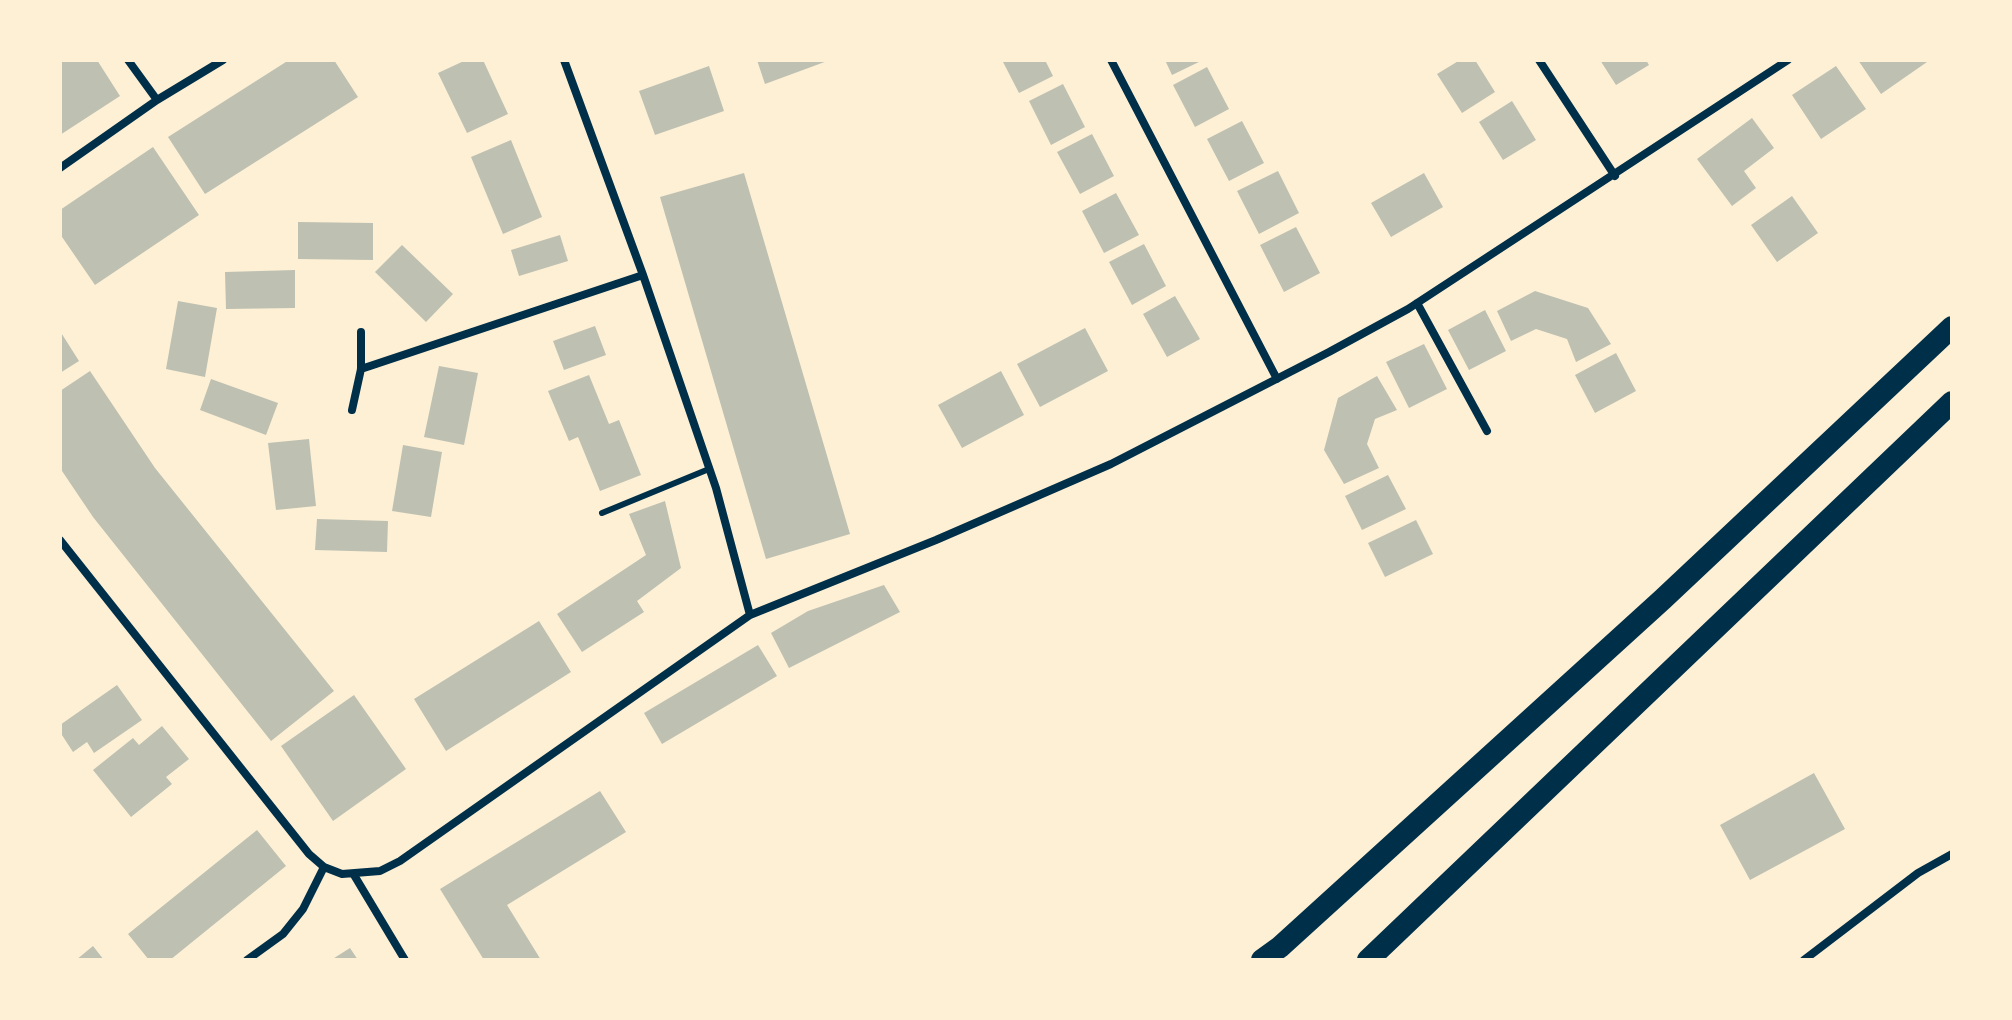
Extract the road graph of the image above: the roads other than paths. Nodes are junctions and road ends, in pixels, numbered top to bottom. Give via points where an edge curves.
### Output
1 (128, 60) edge
2 (223, 60) edge
3 (564, 60) edge
4 (1111, 60) edge
5 (1539, 60) edge
6 (1788, 60) edge
7 (157, 100) junction
8 (60, 168) edge
9 (1615, 176) junction
10 (643, 275) junction
11 (1417, 303) junction
12 (1952, 327) edge
13 (361, 332) dead end
14 (361, 369) junction
15 (1277, 379) junction
16 (1952, 402) edge
17 (352, 410) dead end
18 (1487, 431) dead end
19 (709, 469) junction
20 (602, 513) dead end
21 (60, 540) edge
22 (750, 615) junction
23 (1952, 854) edge
24 (324, 867) junction
25 (354, 875) junction
26 (247, 960) edge
27 (405, 960) edge
28 (1262, 960) edge
29 (1368, 960) edge
30 (1804, 960) edge

1 - 7 street
2 - 7 street
3 - 10 street
4 - 15 street
5 - 9 street
6 - 9 street
7 - 8 street
9 - 11 street
10 - 14 street
10 - 19 street
11 - 15 street
11 - 18 street
12 - 28 highway via 1469,777
13 - 14 street
14 - 17 street
15 - 22 street via 1111,464
16 - 29 highway
19 - 20 lane
19 - 22 street
21 - 24 street via 291,833
22 - 25 street via 400,861
23 - 30 street via 1918,873
24 - 25 street
24 - 26 street via 303,909 283,934
25 - 27 street

